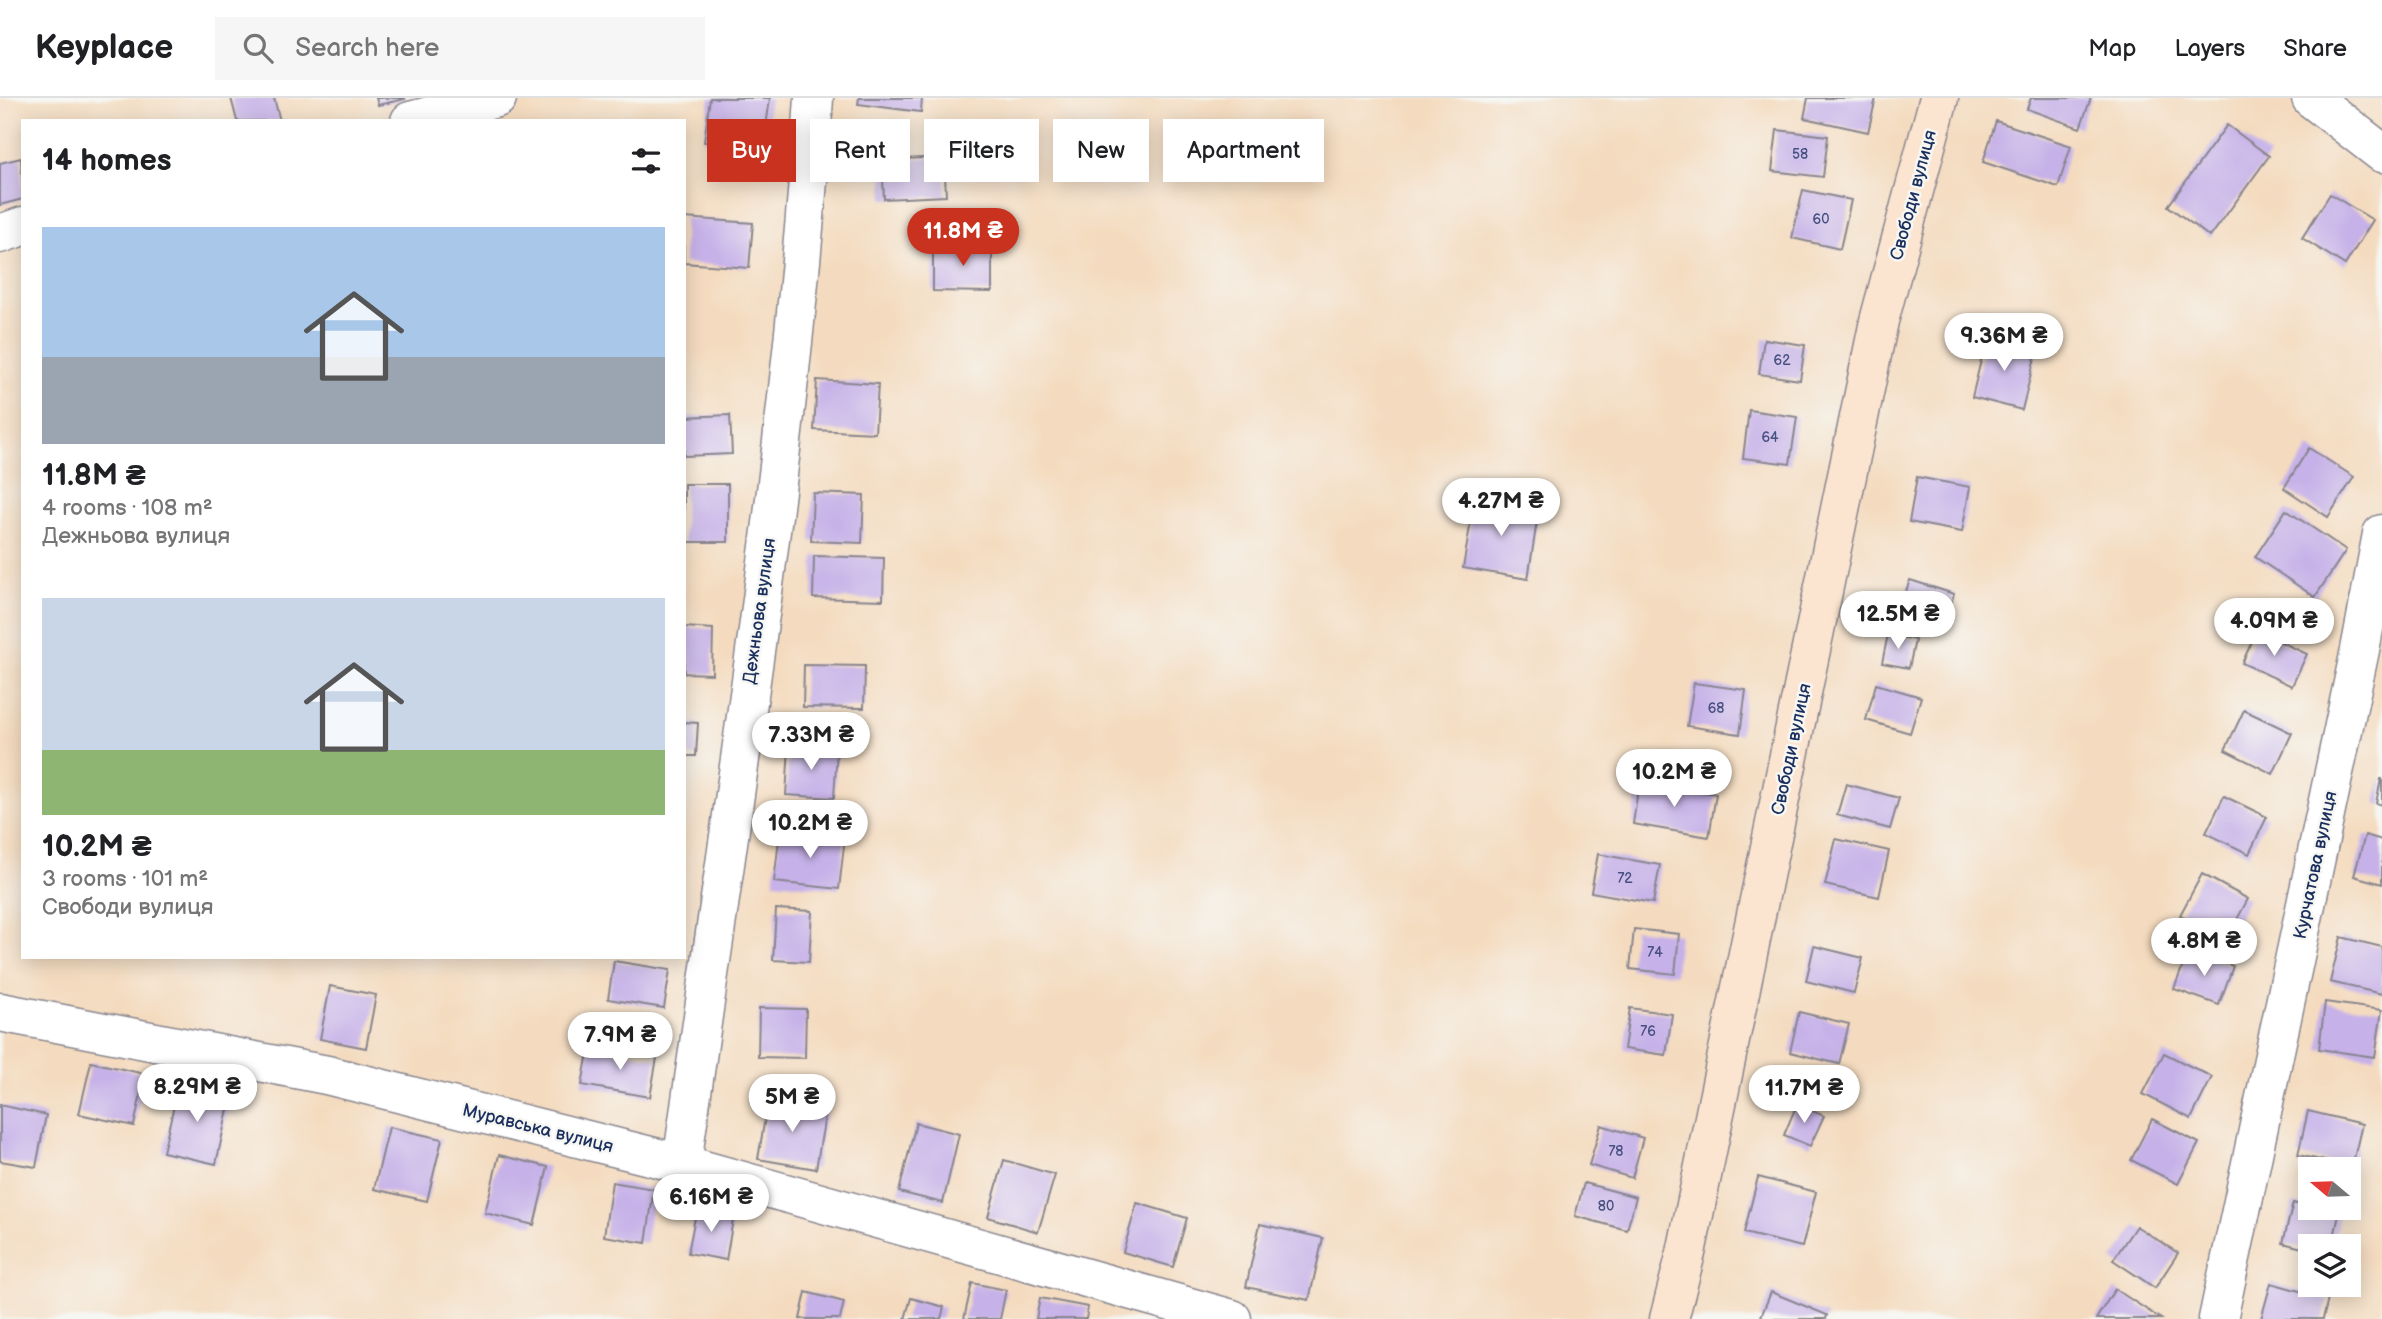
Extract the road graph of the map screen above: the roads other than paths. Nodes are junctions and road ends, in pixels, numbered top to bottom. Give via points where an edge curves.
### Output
1 (497, 98) edge
2 (814, 98) edge
3 (1939, 98) edge
4 (2311, 98) edge
5 (418, 119) edge
6 (2382, 153) edge
7 (21, 227) edge
8 (0, 234) edge
9 (2382, 534) edge
10 (0, 1012) edge
11 (682, 1164) junction
12 (1232, 1319) edge
13 (1669, 1319) edge
14 (2218, 1319) edge

1 - 5 street
2 - 11 street, Дежньова вулиця via 787,402
3 - 13 street, Свободи вулиця via 1879,321
4 - 6 street
7 - 8 street
9 - 14 street, Курчатова вулиця
10 - 11 street, Муравська вулиця via 327,1075
11 - 12 street, Муравська вулиця

